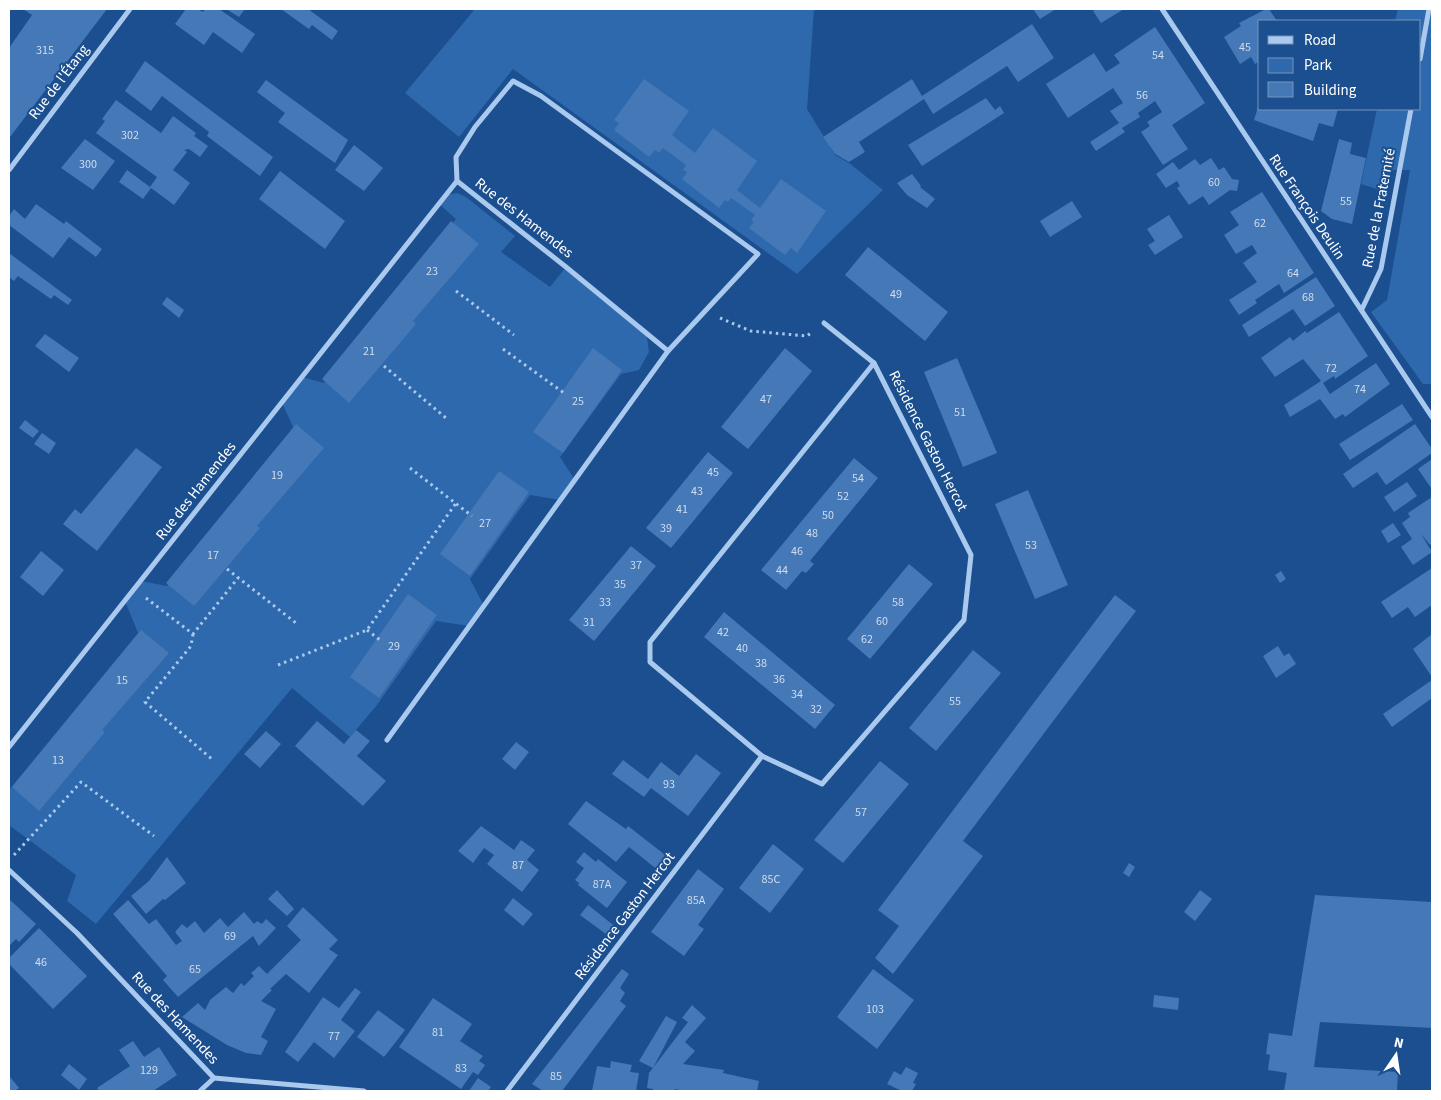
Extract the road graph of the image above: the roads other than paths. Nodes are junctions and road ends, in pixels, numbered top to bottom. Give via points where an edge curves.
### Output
1 (130, 9) edge
2 (1162, 9) edge
3 (1429, 9) edge
4 (1421, 53) edge
5 (1411, 110) edge
6 (9, 170) edge
7 (457, 181) junction
8 (1362, 309) junction
9 (824, 323) road end
10 (668, 351) junction
11 (874, 363) junction
12 (1432, 417) edge
13 (387, 740) dead end
14 (9, 747) edge
15 (762, 756) junction
16 (9, 870) edge
17 (214, 1078) junction
18 (200, 1091) edge
19 (364, 1091) edge
20 (507, 1091) edge

1 - 6 street, Rue de l'Étang
2 - 8 street, Rue François Deulin
3 - 4 street
5 - 8 street, Rue de la Fraternité via 1381,269
7 - 10 street, Rue des Hamendes
7 - 10 street via 456,157 513,81 541,96 758,254
7 - 14 street, Rue des Hamendes
8 - 12 street, Rue François Deulin
9 - 11 street
10 - 13 street
11 - 15 street, Résidence Gaston Hercot via 650,642 650,662
11 - 15 street, Résidence Gaston Hercot via 971,555 964,620 822,784
15 - 20 street, Résidence Gaston Hercot
16 - 17 street, Rue des Hamendes via 77,933
17 - 18 street
17 - 19 street, Rue des Hamendes

